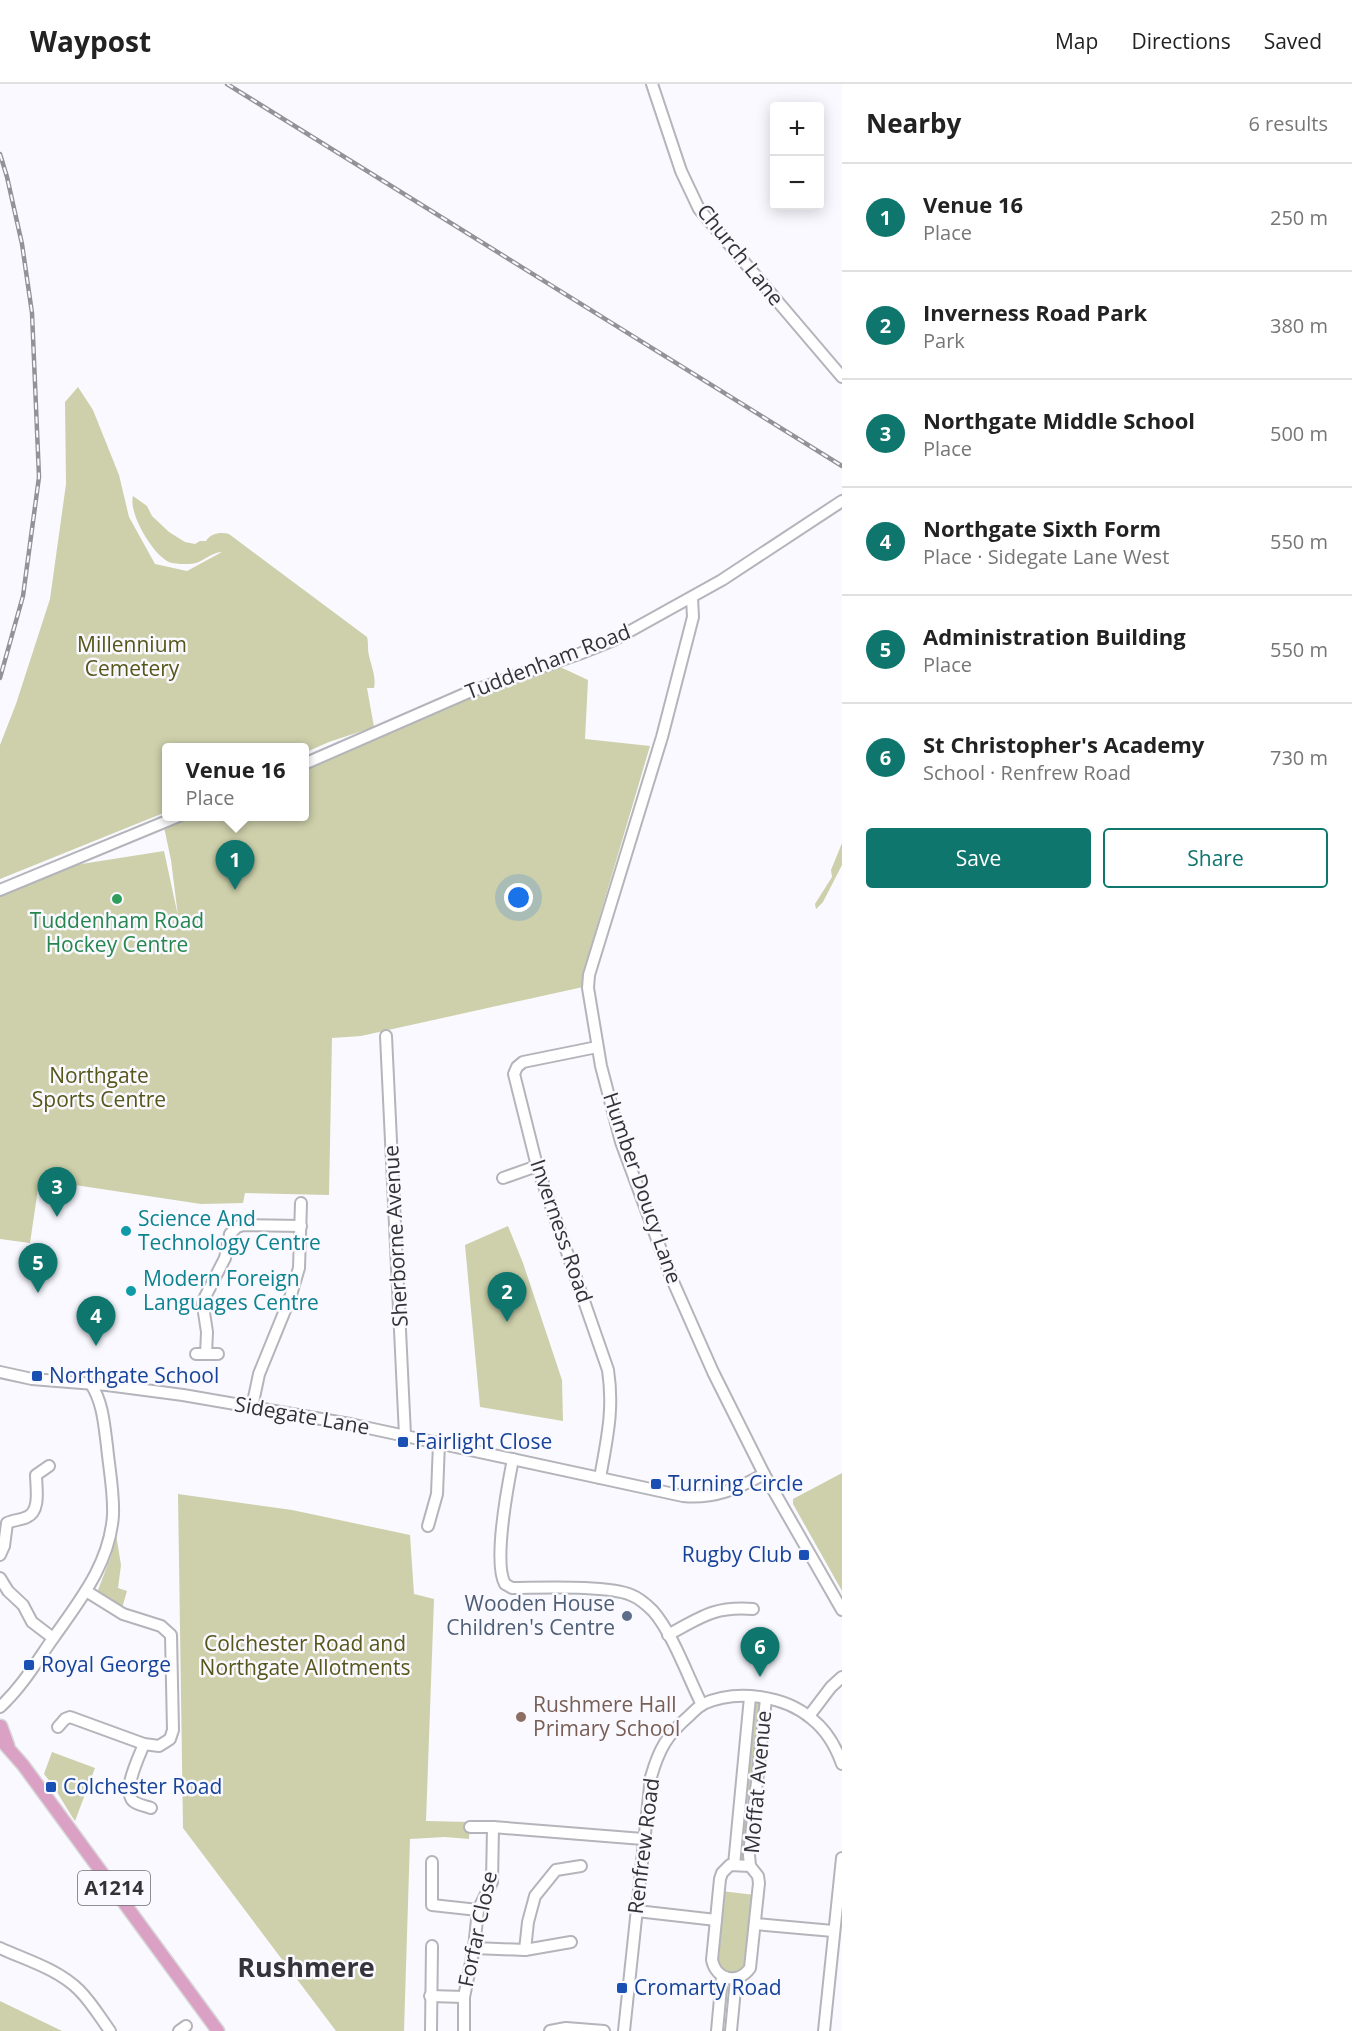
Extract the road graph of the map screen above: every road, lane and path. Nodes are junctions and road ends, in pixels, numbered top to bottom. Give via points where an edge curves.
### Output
1 (652, 84) edge
2 (842, 377) edge
3 (842, 501) edge
4 (693, 598) junction
5 (309, 762) edge
6 (167, 821) edge
7 (0, 890) edge
8 (386, 1036) dead end
9 (597, 1047) junction
10 (537, 1166) junction
11 (503, 1178) dead end
12 (301, 1203) dead end
13 (301, 1226) junction
14 (218, 1354) dead end
15 (0, 1372) edge
16 (91, 1384) junction
17 (107, 1385) junction
18 (252, 1407) junction
19 (102, 1411) junction
20 (405, 1436) junction
21 (440, 1443) junction
22 (513, 1459) junction
23 (49, 1466) dead end
24 (764, 1474) junction
25 (600, 1478) junction
26 (4, 1520) edge
27 (428, 1526) dead end
28 (0, 1555) edge
29 (0, 1578) edge
30 (86, 1591) junction
31 (753, 1608) dead end
32 (842, 1610) edge
33 (668, 1635) junction
34 (53, 1638) junction
35 (842, 1677) edge
36 (750, 1697) junction
37 (766, 1698) junction
38 (4, 1703) edge
39 (702, 1705) junction
40 (809, 1716) junction
41 (1, 1723) edge
42 (58, 1727) dead end
43 (4, 1743) edge
44 (144, 1744) junction
45 (842, 1764) edge
46 (151, 1808) dead end
47 (470, 1827) dead end
48 (493, 1827) junction
49 (644, 1839) junction
50 (432, 1862) dead end
51 (842, 1864) edge
52 (734, 1865) junction
53 (580, 1866) dead end
54 (750, 1866) junction
55 (478, 1910) junction
56 (637, 1911) junction
57 (716, 1920) junction
58 (755, 1924) junction
59 (836, 1935) edge
60 (571, 1942) dead end
61 (432, 1946) dead end
62 (474, 1947) junction
63 (0, 1948) edge
64 (525, 1950) junction
65 (722, 1977) junction
66 (736, 1979) junction
67 (430, 1996) junction
68 (464, 1997) junction
69 (110, 2031) edge
70 (219, 2031) edge
71 (431, 2031) edge
72 (464, 2031) edge
73 (550, 2031) edge
74 (604, 2031) edge
75 (624, 2031) edge
76 (717, 2031) edge
77 (731, 2031) edge
78 (824, 2031) edge

1 - 2 street, Church Lane via 681,171 699,209
3 - 4 street, Tuddenham Road
4 - 5 street, Tuddenham Road via 614,640 469,692
4 - 9 street, Humber Doucy Lane via 693,617 662,737 589,975
6 - 7 street
8 - 20 street, Sherborne Avenue
9 - 10 street, Inverness Road via 517,1066 514,1074
9 - 24 street, Humber Doucy Lane via 621,1142 671,1277
10 - 11 street
10 - 25 street, Inverness Road via 608,1370 612,1396
12 - 13 street
13 - 14 street via 243,1225 232,1232 203,1306 207,1332 201,1354
13 - 18 street via 297,1276 259,1374
15 - 16 street, Sidegate Lane
16 - 17 street, Sidegate Lane
16 - 19 street
17 - 18 street, Sidegate Lane
17 - 19 street
18 - 20 street, Sidegate Lane
19 - 30 street via 113,1514 103,1558
20 - 21 street, Sidegate Lane
21 - 22 street, Sidegate Lane
21 - 27 street via 437,1494
22 - 25 street, Sidegate Lane
22 - 33 street via 504,1508 502,1570 506,1584 512,1588 602,1590 631,1595 654,1612
23 - 26 street via 32,1471 36,1504 33,1512 27,1518
24 - 25 street, Sidegate Lane via 730,1492 696,1497
24 - 32 street, Humber Doucy Lane
26 - 28 street
29 - 34 street via 32,1622
30 - 34 street
30 - 44 street via 123,1614 161,1626 172,1640 173,1730 170,1739 159,1746
31 - 33 street via 719,1609
33 - 39 street
34 - 38 street
35 - 40 street
36 - 37 street, Renfrew Road
36 - 39 street, Renfrew Road
36 - 52 street, Moffat Avenue
37 - 40 street, Renfrew Road
37 - 54 street, Moffat Avenue
38 - 41 street
39 - 49 street, Renfrew Road via 674,1729 656,1760
40 - 45 street, Renfrew Road via 828,1737
41 - 43 main road, A1214
42 - 44 street via 70,1717
43 - 70 main road, A1214
44 - 46 street via 129,1784 136,1808
47 - 48 street
48 - 49 street
48 - 55 street, Forfar Close via 492,1882
49 - 56 street, Renfrew Road
50 - 55 street via 432,1905
51 - 59 street
52 - 54 street, Moffat Avenue
52 - 57 street, Moffat Avenue via 722,1873
53 - 64 street via 556,1870 535,1896
54 - 58 street, Moffat Avenue via 759,1883
55 - 62 street, Forfar Close
56 - 57 street
56 - 75 street, Renfrew Road
57 - 65 street, Moffat Avenue via 712,1960
58 - 59 street
58 - 66 street, Moffat Avenue via 750,1968
59 - 78 street
60 - 64 street
61 - 67 street
62 - 64 street
62 - 68 street, Forfar Close
63 - 69 street via 67,1980
65 - 66 street
65 - 76 street, Moffat Avenue
66 - 77 street, Moffat Avenue
67 - 68 street
67 - 71 street
68 - 72 street, Forfar Close
73 - 74 street

